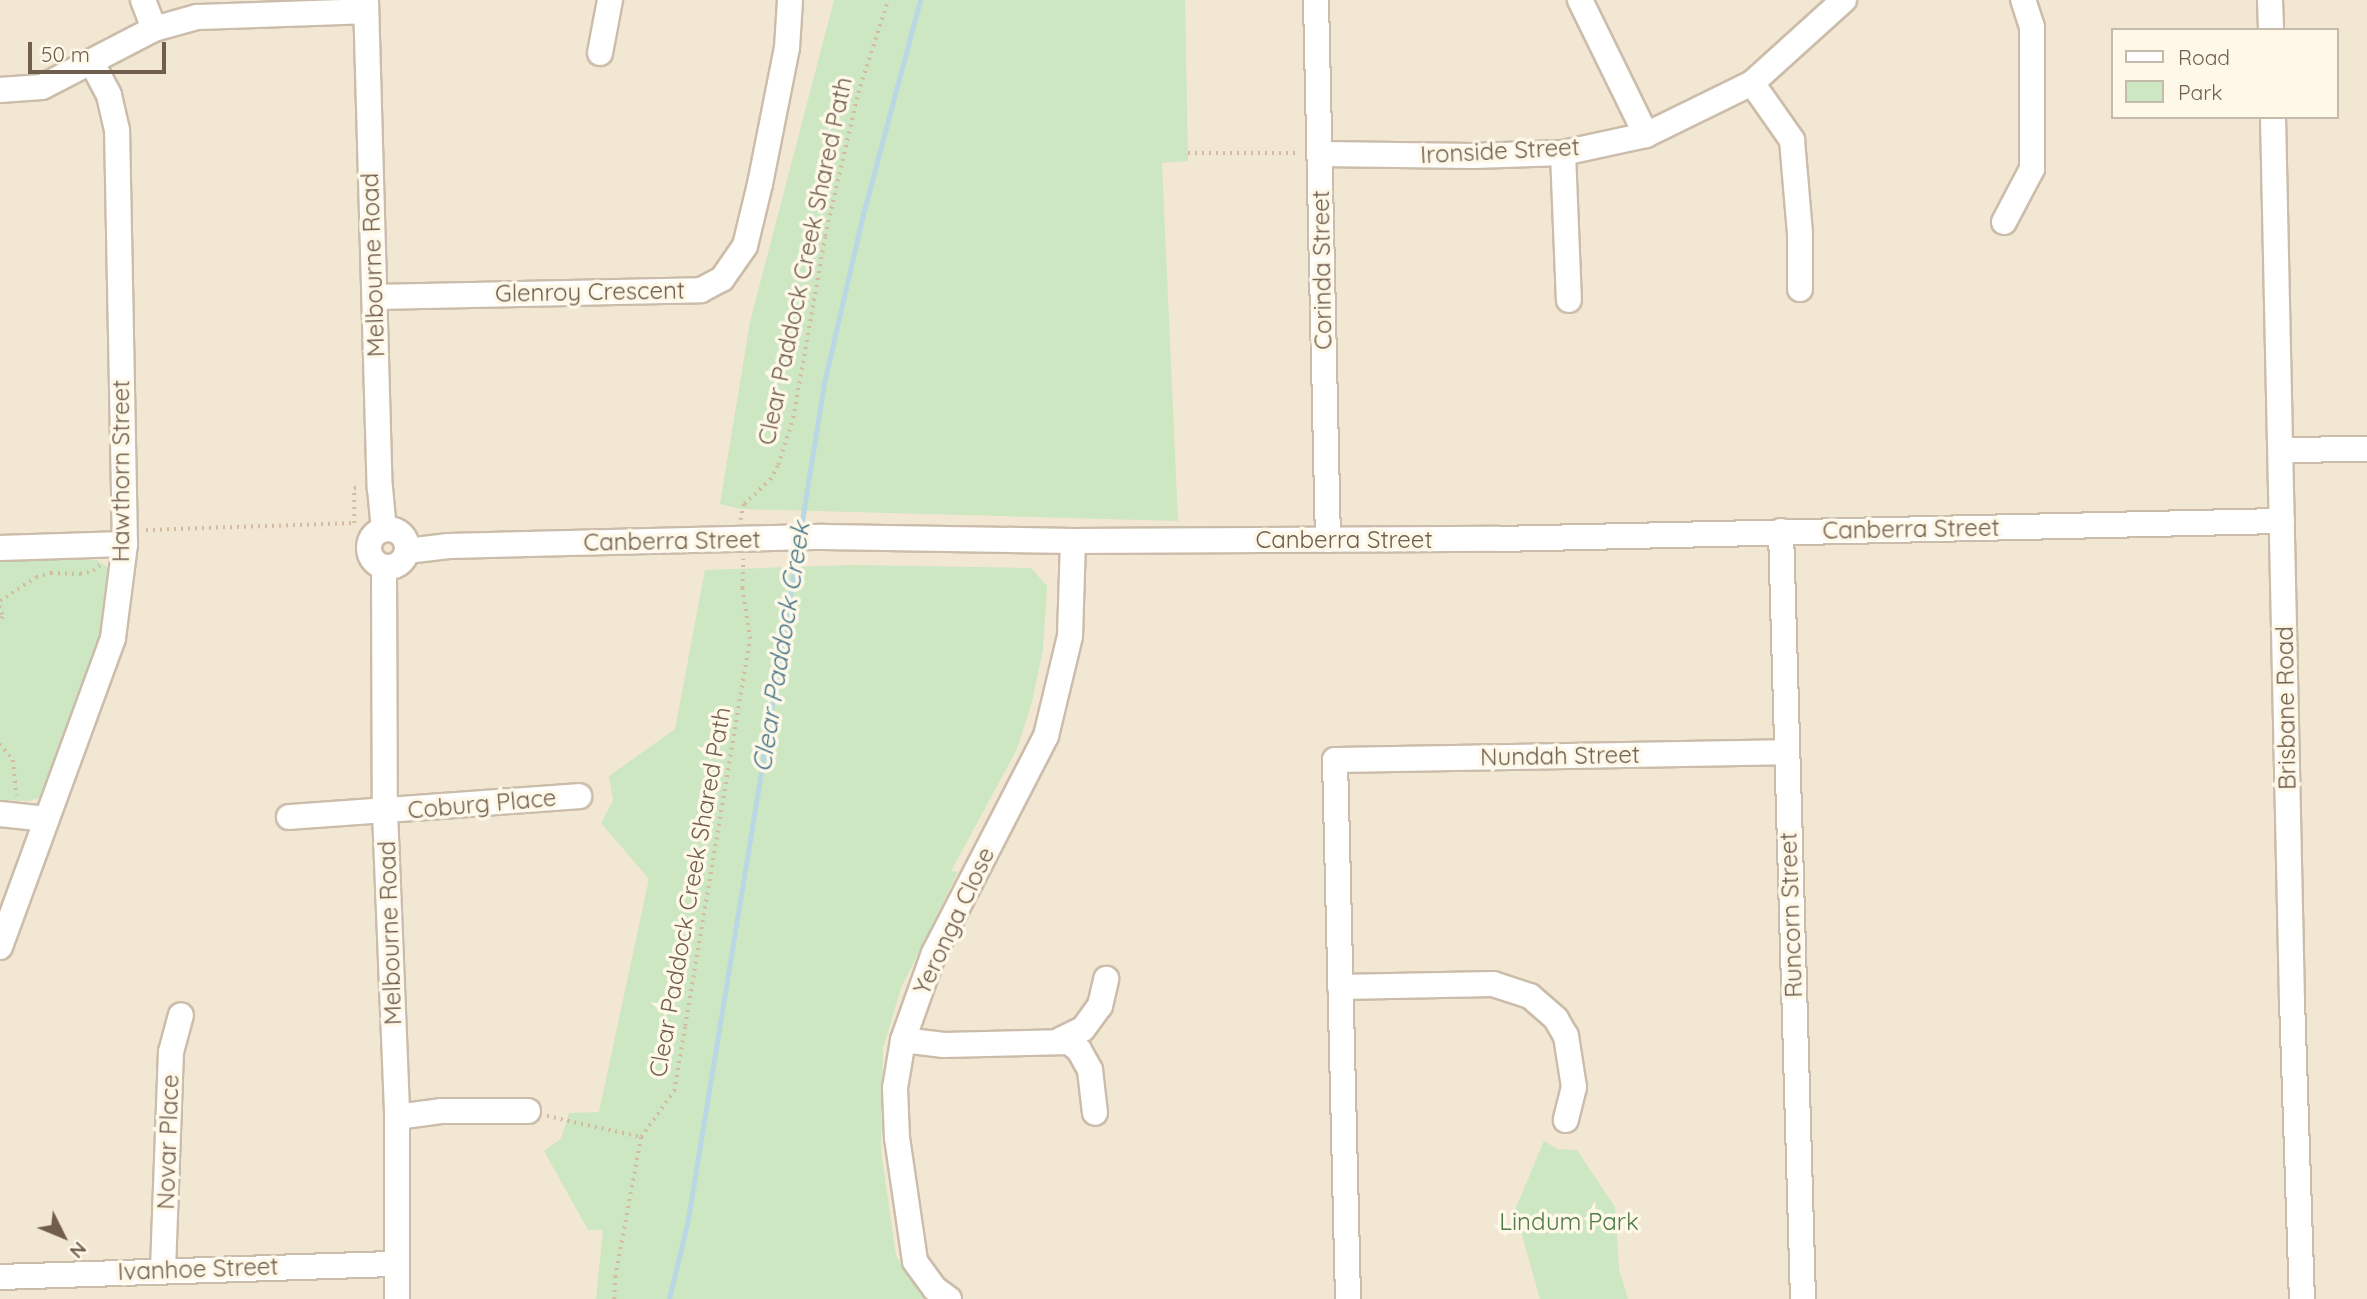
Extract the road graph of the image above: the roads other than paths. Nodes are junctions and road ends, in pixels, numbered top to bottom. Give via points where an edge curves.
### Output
1 (143, 0) edge
2 (610, 0) edge
3 (790, 0) edge
4 (1316, 0) edge
5 (1580, 0) edge
6 (1844, 0) edge
7 (2022, 0) edge
8 (2270, 0) edge
9 (366, 5) edge
10 (2271, 28) edge
11 (154, 29) junction
12 (600, 53) dead end
13 (92, 64) junction
14 (1752, 83) junction
15 (0, 90) edge
16 (2273, 119) edge
17 (1646, 135) junction
18 (1563, 153) junction
19 (1320, 154) junction
20 (2004, 222) dead end
21 (1800, 289) dead end
22 (374, 297) junction
23 (1569, 300) dead end
24 (2367, 449) edge
25 (2281, 450) junction
26 (2281, 521) junction
27 (384, 530) junction
28 (1781, 531) junction
29 (1328, 540) junction
30 (1073, 541) junction
31 (125, 544) junction
32 (0, 548) edge
33 (408, 551) junction
34 (384, 567) junction
35 (1786, 752) junction
36 (579, 796) dead end
37 (385, 812) junction
38 (8, 814) edge
39 (289, 817) dead end
40 (47, 819) junction
41 (0, 947) edge
42 (1106, 979) dead end
43 (1340, 987) junction
44 (181, 1015) dead end
45 (903, 1040) junction
46 (1060, 1040) junction
47 (528, 1111) road end
48 (1096, 1113) dead end
49 (397, 1117) junction
50 (1566, 1120) dead end
51 (396, 1264) junction
52 (163, 1269) junction
53 (0, 1277) edge
54 (397, 1299) edge
55 (949, 1299) edge
56 (1348, 1299) edge
57 (1803, 1299) edge
58 (2302, 1299) edge

1 - 11 street
2 - 12 street
3 - 22 street, Glenroy Crescent via 787,48 745,246 722,279 701,289
4 - 19 street, Corinda Street
5 - 17 street
6 - 14 street, Ironside Street
7 - 20 street via 2032,27 2032,169
8 - 10 street
9 - 11 street via 197,17
9 - 22 street, Melbourne Road
11 - 13 street
13 - 15 street via 42,87
13 - 31 street, Hawthorn Street via 109,95 117,130
14 - 17 street, Ironside Street
14 - 21 street via 1792,140
16 - 25 street, Brisbane Road
17 - 18 street, Ironside Street
18 - 19 street, Ironside Street
18 - 23 street
19 - 29 street, Corinda Street
22 - 27 street, Melbourne Road
24 - 25 street
25 - 26 street, Brisbane Road
26 - 28 street, Canberra Street
26 - 58 street, Brisbane Road
27 - 33 street via 404,536
27 - 34 street via 372,538 369,551
28 - 29 street, Canberra Street
28 - 35 street, Runcorn Street
29 - 30 street, Canberra Street
30 - 33 street, Canberra Street via 824,537 449,546
30 - 45 street, Yeronga Close via 1070,636 1046,736 934,953
31 - 32 street
31 - 40 street, Hawthorn Street via 113,638
33 - 34 street via 399,564
34 - 37 street, Melbourne Road
35 - 43 street, Nundah Street via 1335,760
35 - 57 street, Runcorn Street
36 - 37 street, Coburg Place
37 - 39 street, Coburg Place
37 - 49 street, Melbourne Road
38 - 40 street
40 - 41 street, Hawthorn Street
42 - 46 street via 1100,1006 1083,1030
43 - 50 street via 1493,984 1530,996 1556,1019 1566,1036 1574,1087
43 - 56 street
44 - 52 street, Novar Place via 171,1052
45 - 46 street via 944,1045
45 - 55 street, Yeronga Close via 895,1101 897,1138 915,1261 935,1289
46 - 48 street via 1079,1050 1090,1070
47 - 49 street via 440,1111
49 - 51 street, Melbourne Road
51 - 52 street, Ivanhoe Street
51 - 54 street, Melbourne Road
52 - 53 street, Ivanhoe Street

